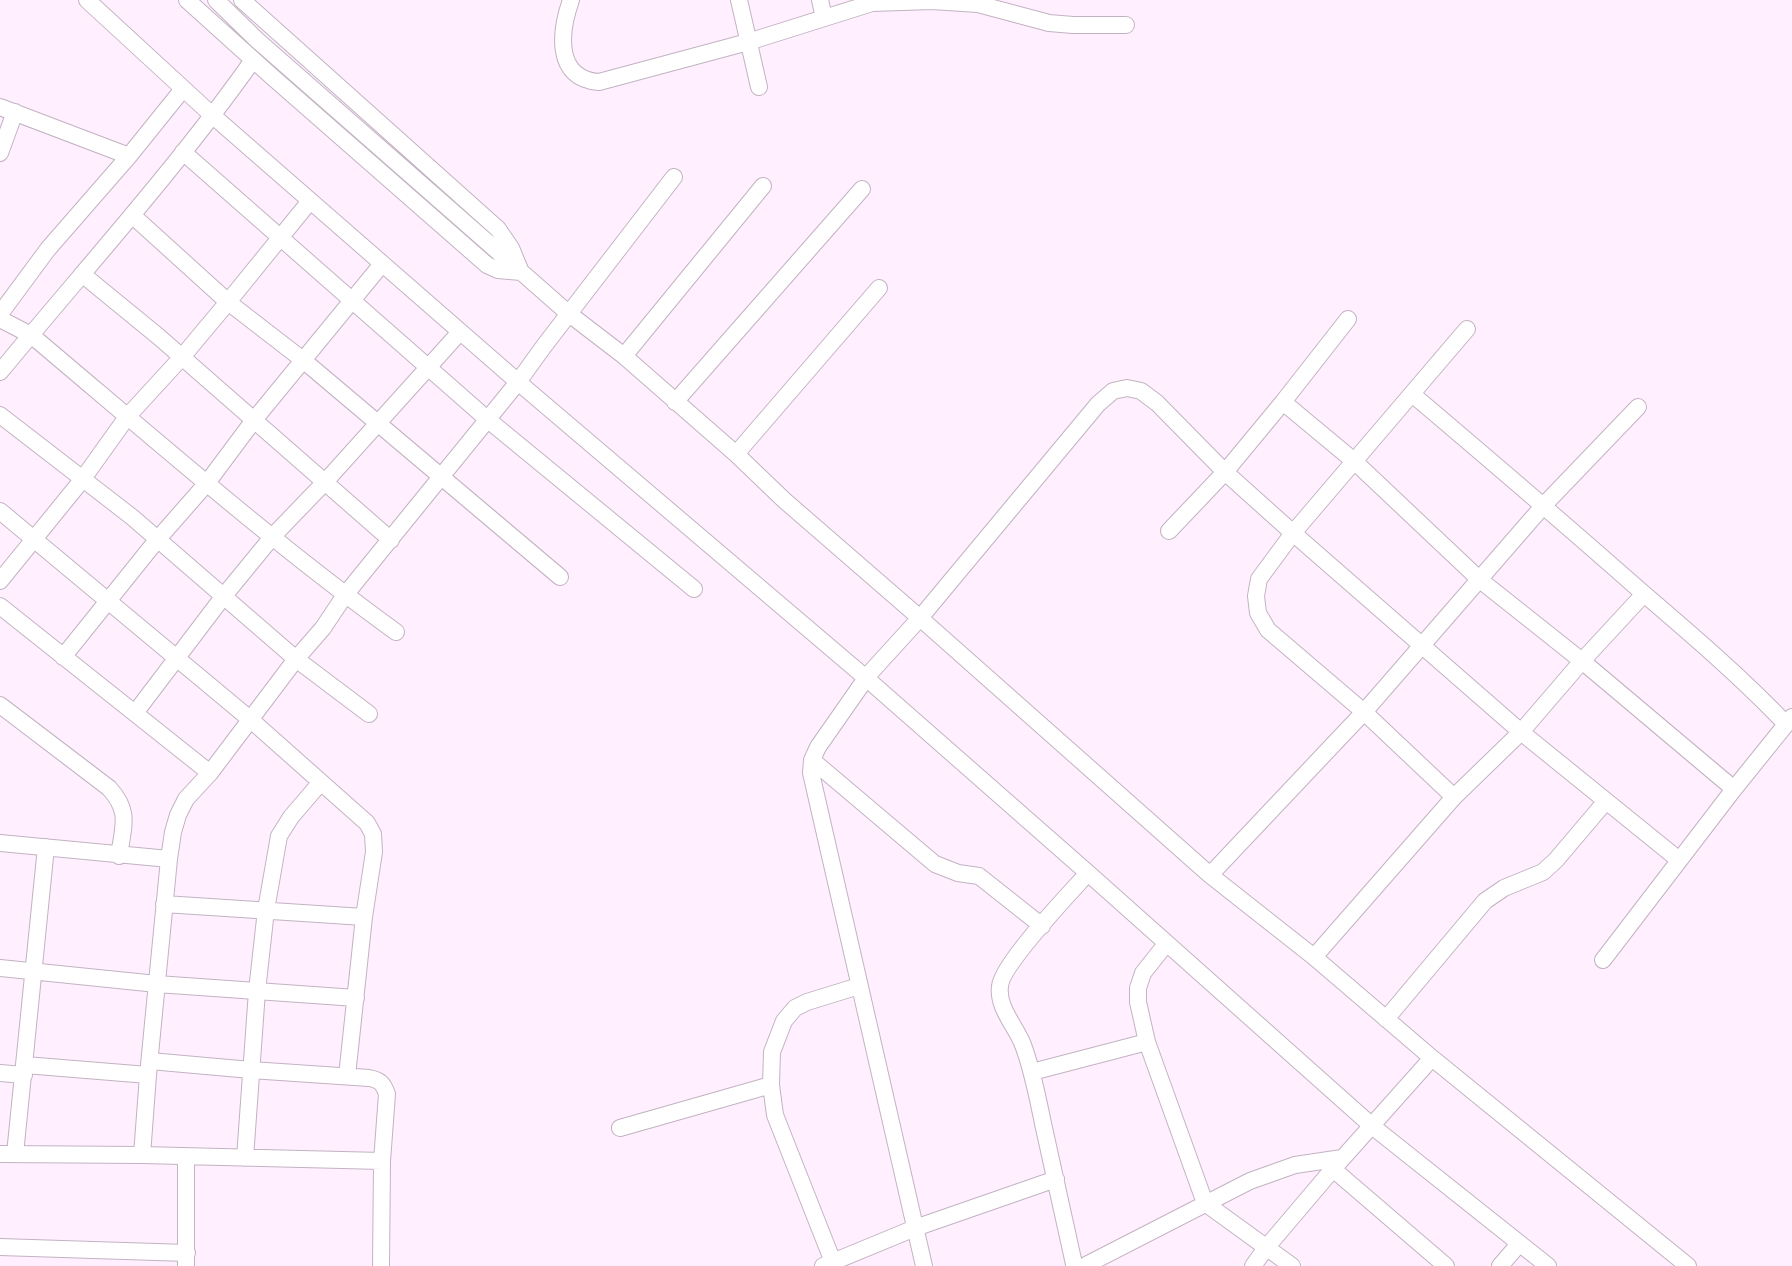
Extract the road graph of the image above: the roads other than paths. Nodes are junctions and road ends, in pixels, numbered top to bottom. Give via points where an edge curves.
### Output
1 (87, 0) edge
2 (187, 0) edge
3 (216, 0) edge
4 (242, 0) edge
5 (571, 0) edge
6 (739, 0) edge
7 (820, 0) edge
8 (871, 2) edge
9 (824, 18) junction
10 (1126, 25) dead end
11 (748, 42) junction
12 (253, 60) junction
13 (759, 87) dead end
14 (183, 89) junction
15 (7, 109) edge
16 (215, 111) junction
17 (183, 152) junction
18 (0, 153) edge
19 (128, 156) junction
20 (674, 177) dead end
21 (763, 186) dead end
22 (862, 188) dead end
23 (310, 201) junction
24 (132, 215) junction
25 (279, 238) junction
26 (382, 264) junction
27 (521, 272) junction
28 (82, 274) junction
29 (879, 288) dead end
30 (352, 301) junction
31 (228, 302) junction
32 (568, 313) junction
33 (2, 318) edge
34 (1348, 319) dead end
35 (1467, 329) dead end
36 (460, 332) junction
37 (28, 334) junction
38 (624, 356) junction
39 (182, 357) junction
40 (303, 360) junction
41 (429, 367) junction
42 (0, 372) edge
43 (520, 379) junction
44 (1412, 394) junction
45 (675, 402) junction
46 (1283, 402) junction
47 (1638, 407) dead end
48 (0, 415) edge
49 (127, 417) junction
50 (487, 419) junction
51 (254, 420) junction
52 (378, 423) junction
53 (736, 454) junction
54 (1354, 461) junction
55 (1225, 472) junction
56 (441, 477) junction
57 (82, 480) junction
58 (325, 482) junction
59 (207, 483) junction
60 (1544, 505) junction
61 (0, 512) edge
62 (1170, 531) dead end
63 (1293, 533) junction
64 (273, 536) junction
65 (35, 540) junction
66 (157, 540) junction
67 (391, 540) junction
68 (560, 577) dead end
69 (1480, 580) junction
70 (0, 581) edge
71 (694, 589) dead end
72 (1644, 594) junction
73 (345, 595) junction
74 (223, 597) junction
75 (108, 601) junction
76 (0, 607) edge
77 (920, 618) junction
78 (396, 632) dead end
79 (1423, 646) junction
80 (63, 657) junction
81 (177, 659) junction
82 (296, 660) junction
83 (1582, 661) junction
84 (867, 676) junction
85 (0, 705) edge
86 (1364, 712) junction
87 (135, 713) junction
88 (369, 714) dead end
89 (251, 720) junction
90 (1789, 720) edge
91 (1521, 732) junction
92 (812, 760) junction
93 (210, 773) junction
94 (321, 782) junction
95 (1734, 789) junction
96 (1454, 797) junction
97 (1606, 801) junction
98 (0, 843) edge
99 (46, 847) junction
100 (119, 856) junction
101 (169, 859) junction
102 (1679, 860) junction
103 (1088, 873) junction
104 (1210, 875) junction
105 (164, 904) junction
106 (266, 910) junction
107 (364, 917) junction
108 (1042, 926) junction
109 (1167, 944) junction
110 (1314, 957) junction
111 (1603, 960) dead end
112 (0, 968) edge
113 (34, 971) junction
114 (157, 984) junction
115 (859, 986) junction
116 (257, 990) junction
117 (356, 998) junction
118 (1387, 1019) junction
119 (1147, 1042) junction
120 (1432, 1058) junction
121 (149, 1068) junction
122 (24, 1070) junction
123 (251, 1070) junction
124 (1032, 1072) junction
125 (0, 1073) edge
126 (347, 1076) junction
127 (771, 1085) junction
128 (1372, 1126) junction
129 (620, 1128) dead end
130 (8, 1154) edge
131 (142, 1155) junction
132 (186, 1157) junction
133 (245, 1158) junction
134 (382, 1161) junction
135 (1338, 1164) junction
136 (1056, 1180) junction
137 (1205, 1203) junction
138 (915, 1228) junction
139 (1519, 1244) junction
140 (0, 1247) edge
141 (1266, 1248) junction
142 (186, 1260) edge
143 (828, 1264) edge
144 (1079, 1265) edge
145 (381, 1266) edge
146 (924, 1266) edge
147 (1253, 1266) edge
148 (1292, 1266) edge
149 (1446, 1266) edge
150 (1500, 1266) edge
151 (1548, 1266) edge
152 (1688, 1266) edge

1 - 14 street
2 - 12 street
3 - 27 street
4 - 27 street via 498,229
5 - 11 street via 562,42 564,56 573,71 587,81 614,79
6 - 11 street
7 - 9 street
8 - 9 street
8 - 10 street via 978,4 1049,23
9 - 11 street
11 - 13 street
12 - 16 street
12 - 27 street via 487,265
14 - 16 street
14 - 19 street
15 - 18 street
15 - 19 street
16 - 17 street
16 - 23 street
17 - 24 street
17 - 25 street
19 - 33 street via 48,250
20 - 32 street
21 - 38 street
22 - 45 street
23 - 25 street
23 - 26 street
24 - 28 street
24 - 31 street
25 - 30 street
25 - 31 street
26 - 30 street
26 - 36 street
27 - 32 street
28 - 37 street
28 - 39 street
29 - 53 street
30 - 40 street
30 - 41 street
31 - 39 street
31 - 40 street
32 - 38 street
32 - 43 street
33 - 37 street
34 - 46 street
35 - 44 street
36 - 41 street
36 - 43 street
37 - 42 street
37 - 49 street
38 - 45 street
39 - 49 street
39 - 51 street
40 - 51 street
40 - 52 street
41 - 50 street
41 - 52 street
43 - 50 street
43 - 84 street
44 - 54 street
44 - 60 street
45 - 53 street
46 - 54 street
46 - 55 street
47 - 60 street
48 - 57 street
49 - 57 street
49 - 59 street
50 - 56 street
50 - 71 street
51 - 58 street
51 - 59 street
52 - 56 street
52 - 58 street
53 - 77 street
54 - 63 street
54 - 69 street
55 - 62 street
55 - 63 street
55 - 77 street via 1157,403 1140,391 1113,391
56 - 67 street
56 - 68 street
57 - 65 street
57 - 66 street
58 - 64 street
58 - 67 street
59 - 64 street
59 - 66 street
60 - 69 street
60 - 72 street
61 - 65 street
63 - 79 street
63 - 86 street via 1259,579 1258,613 1268,630
64 - 73 street
64 - 74 street
65 - 70 street
65 - 75 street
66 - 74 street
66 - 75 street
67 - 73 street
69 - 79 street
69 - 83 street
72 - 83 street
72 - 90 street
73 - 78 street
73 - 82 street
74 - 81 street
74 - 82 street
75 - 80 street
75 - 81 street
76 - 80 street
77 - 84 street
77 - 104 street
79 - 86 street
79 - 91 street
80 - 87 street
81 - 87 street
81 - 89 street
82 - 88 street
82 - 89 street
83 - 91 street
83 - 95 street
84 - 92 street
84 - 103 street
85 - 100 street via 120,800 124,816
86 - 96 street
86 - 104 street
87 - 93 street
89 - 93 street
89 - 94 street
90 - 95 street
91 - 96 street
91 - 97 street
92 - 108 street via 935,864 979,876
92 - 115 street via 811,773
93 - 101 street via 178,815
94 - 106 street via 279,836
94 - 107 street via 367,823 373,834
95 - 102 street
96 - 110 street
97 - 102 street
97 - 118 street via 1542,872 1485,901
98 - 99 street
99 - 100 street
99 - 113 street
100 - 101 street
101 - 105 street
102 - 111 street
103 - 108 street
103 - 109 street
104 - 110 street
105 - 106 street
105 - 114 street
106 - 107 street
106 - 116 street
107 - 117 street
108 - 124 street via 1007,968 1000,985 1003,1006 1018,1031
109 - 119 street via 1143,973 1138,988
109 - 128 street
110 - 118 street
112 - 113 street
113 - 114 street
113 - 122 street
114 - 116 street
114 - 121 street
115 - 127 street via 795,1008 784,1021 772,1052
115 - 138 street
116 - 117 street
116 - 123 street
117 - 126 street
118 - 120 street
119 - 124 street
119 - 137 street
120 - 128 street
120 - 152 street
121 - 122 street
121 - 123 street
121 - 131 street
122 - 125 street
122 - 130 street
123 - 126 street
123 - 133 street
124 - 136 street
126 - 134 street via 377,1079 383,1084 387,1094
127 - 129 street
127 - 143 street via 775,1115
128 - 135 street
128 - 139 street
130 - 131 street
131 - 132 street
132 - 133 street
132 - 142 street
133 - 134 street
134 - 145 street
135 - 137 street via 1295,1165
135 - 141 street
135 - 149 street
136 - 138 street
136 - 144 street
137 - 141 street
137 - 144 street
138 - 143 street
138 - 146 street
139 - 150 street
139 - 151 street
140 - 142 street
141 - 147 street
141 - 148 street

